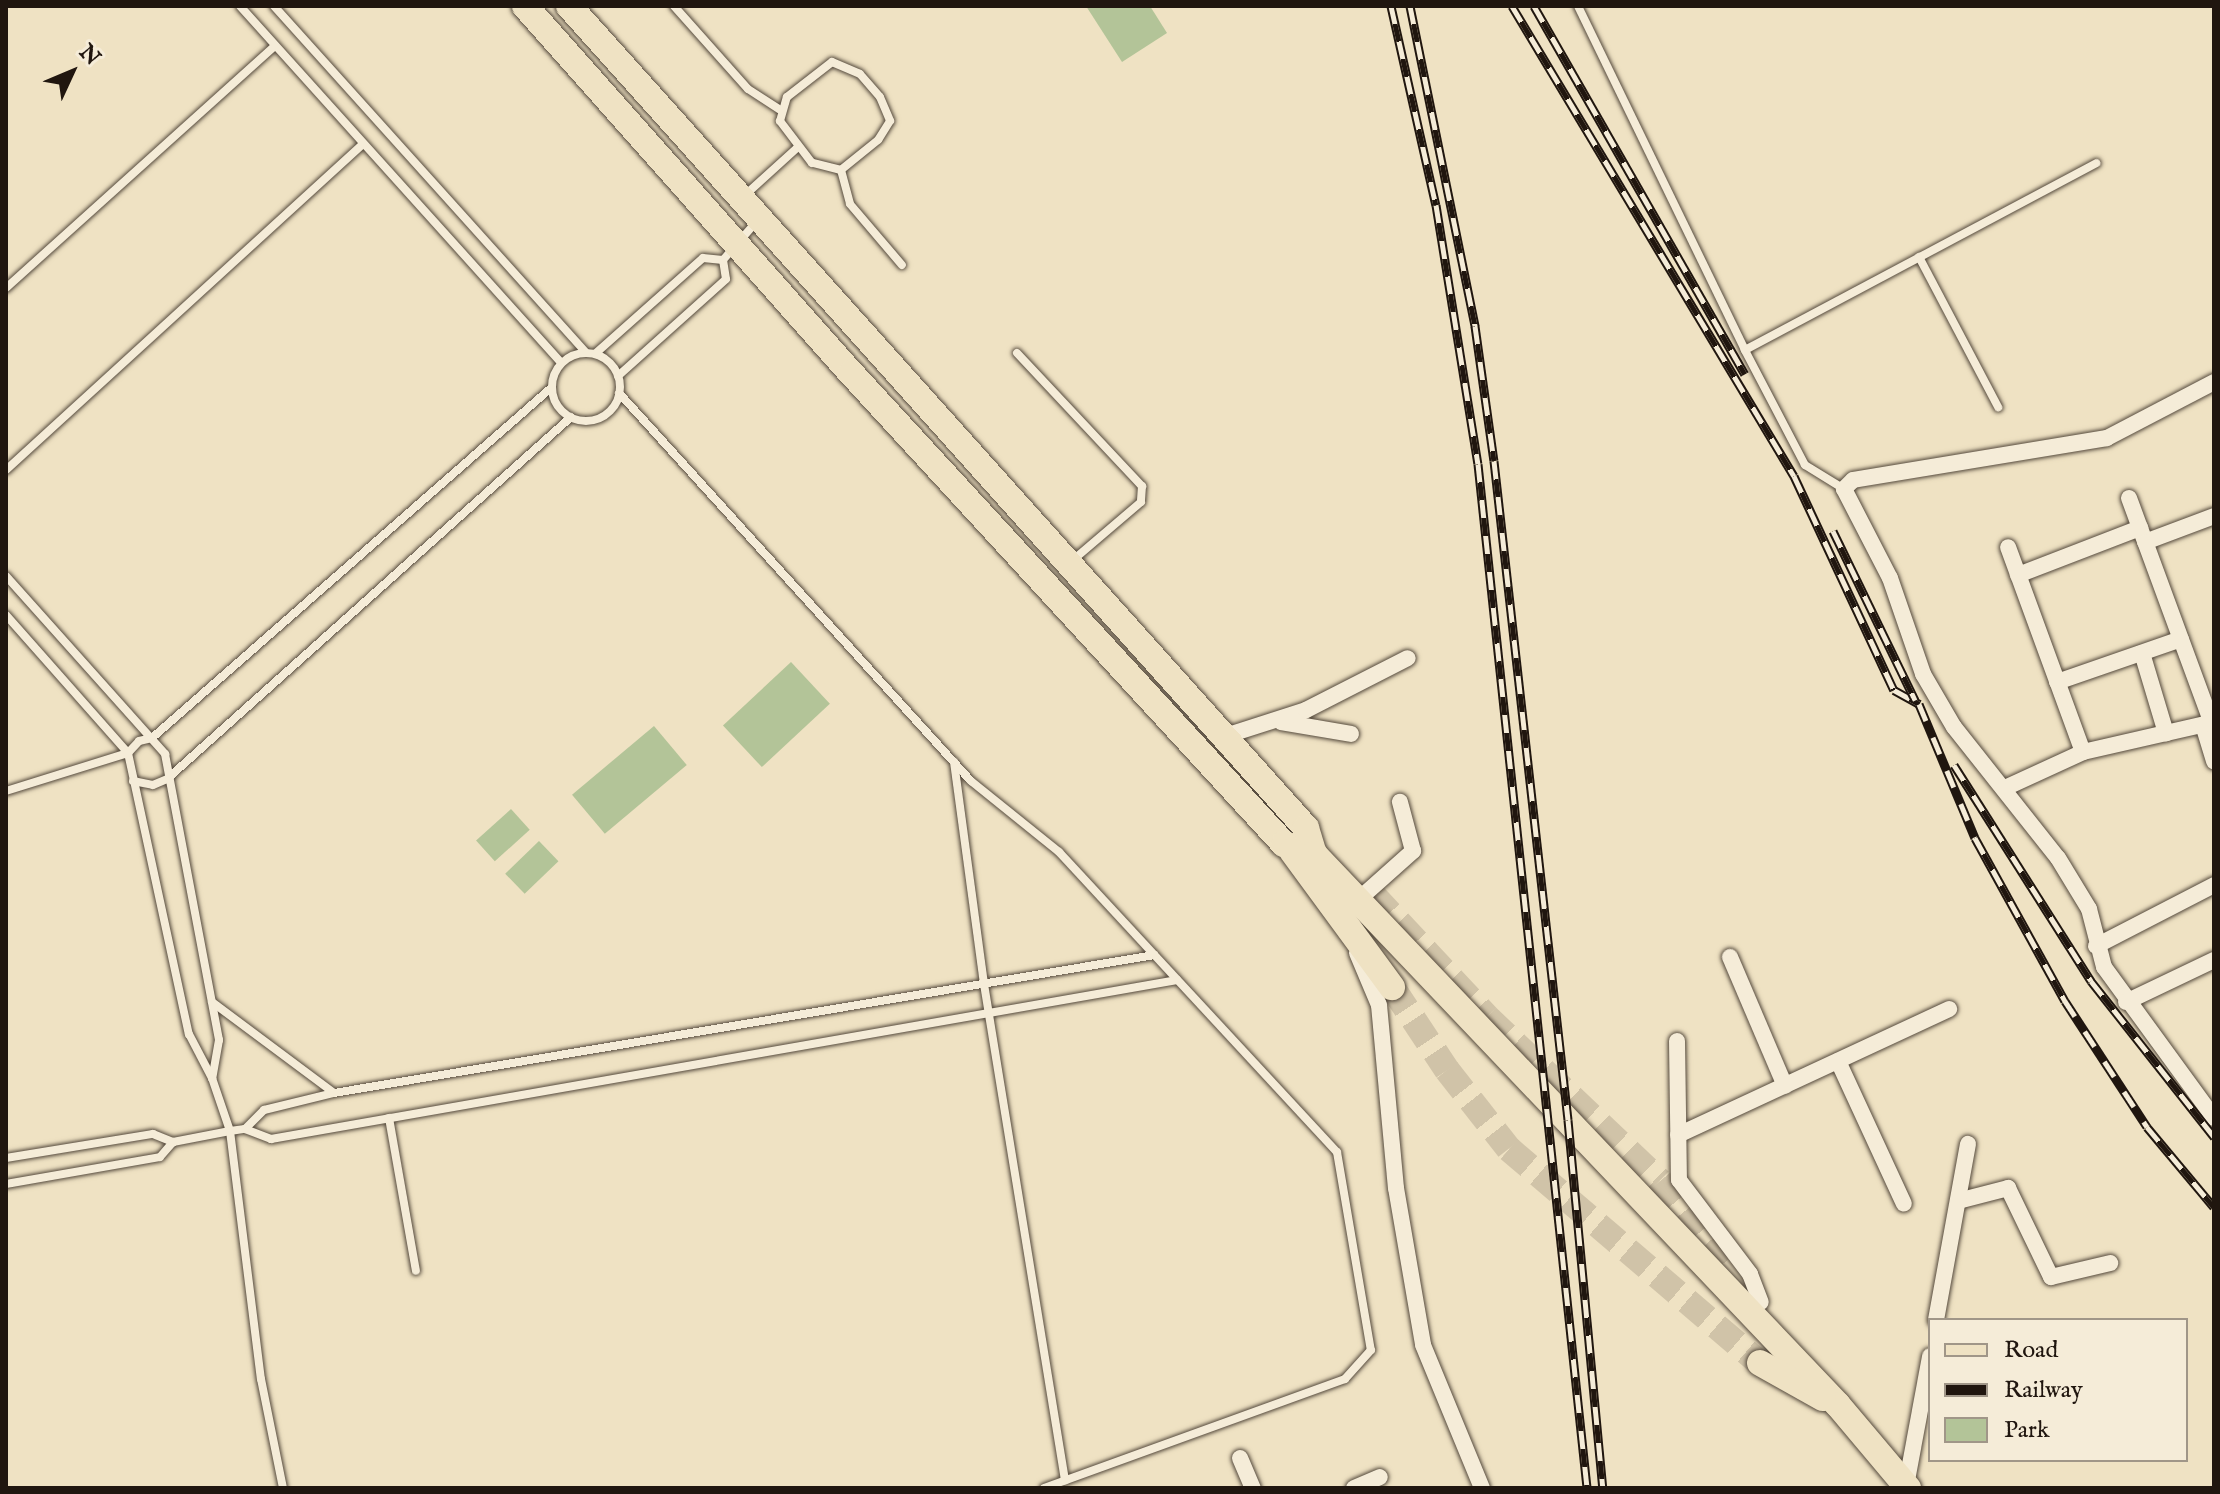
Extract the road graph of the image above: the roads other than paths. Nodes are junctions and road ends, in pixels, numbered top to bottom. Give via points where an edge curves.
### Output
1 (240, 6) edge
2 (274, 6) edge
3 (525, 6) edge
4 (569, 6) edge
5 (674, 6) edge
6 (1578, 6) edge
7 (275, 46) junction
8 (779, 109) junction
9 (363, 144) junction
10 (797, 148) junction
11 (2096, 163) dead end
12 (841, 170) junction
13 (753, 206) junction
14 (731, 251) junction
15 (1919, 257) junction
16 (902, 265) dead end
17 (6, 288) edge
18 (1745, 350) junction
19 (585, 352) junction
20 (596, 353) junction
21 (1017, 353) dead end
22 (865, 362) junction
23 (561, 363) junction
24 (618, 376) junction
25 (2214, 382) edge
26 (551, 388) junction
27 (619, 393) junction
28 (1998, 407) dead end
29 (571, 417) junction
30 (6, 470) edge
31 (1844, 489) junction
32 (2129, 498) dead end
33 (2214, 516) edge
34 (2143, 535) junction
35 (2008, 547) dead end
36 (1067, 566) junction
37 (2018, 575) junction
38 (6, 576) edge
39 (6, 615) edge
40 (2181, 639) junction
41 (2142, 653) junction
42 (1408, 658) dead end
43 (2057, 682) junction
44 (1275, 721) junction
45 (2210, 723) edge
46 (2166, 733) junction
47 (1351, 734) dead end
48 (1222, 737) junction
49 (152, 738) junction
50 (2083, 752) junction
51 (128, 753) junction
52 (2214, 761) edge
53 (954, 762) junction
54 (167, 779) junction
55 (133, 781) junction
56 (2007, 787) junction
57 (6, 791) edge
58 (1400, 802) dead end
59 (1304, 845) junction
60 (2214, 885) edge
61 (1361, 902) junction
62 (2096, 946) junction
63 (1154, 955) junction
64 (1730, 957) dead end
65 (2214, 960) edge
66 (1177, 980) junction
67 (984, 984) junction
68 (1392, 987) tunnel mouth
69 (211, 1002) junction
70 (2126, 1002) junction
71 (1949, 1009) dead end
72 (990, 1012) junction
73 (1677, 1041) dead end
74 (1838, 1061) junction
75 (212, 1078) junction
76 (1785, 1086) junction
77 (334, 1093) junction
78 (389, 1118) junction
79 (2214, 1118) edge
80 (245, 1129) junction
81 (230, 1131) junction
82 (1678, 1135) junction
83 (173, 1142) junction
84 (1968, 1144) dead end
85 (6, 1158) edge
86 (6, 1184) edge
87 (1958, 1201) junction
88 (1904, 1204) dead end
89 (2110, 1263) dead end
90 (1728, 1265) tunnel mouth
91 (416, 1271) dead end
92 (1761, 1302) junction
93 (1936, 1318) edge
94 (1760, 1363) tunnel mouth
95 (1928, 1376) edge
96 (1926, 1396) edge
97 (1838, 1405) junction
98 (1240, 1458) dead end
99 (1380, 1477) dead end
100 (1065, 1480) junction
101 (1907, 1487) edge
102 (283, 1488) edge
103 (1044, 1488) edge
104 (1253, 1488) edge
105 (1354, 1488) edge
106 (1482, 1488) edge

1 - 7 lane
2 - 19 lane
3 - 14 main road
4 - 13 main road
5 - 8 lane via 748,89
6 - 18 lane
7 - 9 lane
7 - 17 lane
8 - 10 lane via 780,121
8 - 12 lane via 820,67 845,64 860,74 880,97 890,121 878,140
9 - 23 lane
9 - 30 lane
10 - 12 lane via 812,163
10 - 13 lane
11 - 15 lane
12 - 16 lane via 850,204
13 - 14 lane
13 - 22 main road
14 - 20 lane via 703,258
14 - 22 main road
14 - 24 lane via 726,279
15 - 18 lane
15 - 28 lane
18 - 31 lane via 1805,465
19 - 20 lane
19 - 23 lane
20 - 24 lane
21 - 36 lane via 1144,494
22 - 36 main road
22 - 59 main road
23 - 26 lane
24 - 27 lane
25 - 31 street via 2107,438 1853,480
26 - 29 lane via 559,409
26 - 49 lane
27 - 29 lane via 600,419
27 - 53 lane
29 - 54 lane
31 - 56 street via 1890,578 1923,674 1954,727
32 - 34 street
33 - 34 street
34 - 37 street
34 - 40 street
35 - 37 street
36 - 48 main road
37 - 43 street
38 - 49 lane
39 - 51 lane
40 - 41 street
40 - 45 street
41 - 43 street
41 - 46 street
42 - 44 street
43 - 50 street
44 - 47 street
44 - 48 street
45 - 46 street
45 - 52 street
46 - 50 street
48 - 59 main road
49 - 51 lane via 139,741
49 - 54 lane via 165,754
50 - 56 street
51 - 55 lane
51 - 57 lane
53 - 63 lane via 1059,852
53 - 67 lane
54 - 55 lane via 153,785
54 - 69 lane
55 - 75 lane via 189,1034
56 - 62 street via 2089,909
58 - 61 street via 1413,851
59 - 61 main road
59 - 61 main road
60 - 62 street
61 - 68 main road
61 - 97 main road
61 - 106 street via 1379,1005 1396,1188 1423,1345
62 - 70 street
63 - 66 lane
63 - 67 lane
64 - 76 street
65 - 70 street
66 - 72 lane
66 - 100 lane via 1337,1152 1371,1350 1345,1379
67 - 72 lane
67 - 77 lane
69 - 75 lane via 219,1040
69 - 77 lane
70 - 79 street
71 - 74 street
72 - 78 lane
72 - 100 lane
73 - 82 street
74 - 76 street
74 - 88 street
75 - 81 lane
76 - 82 street
77 - 80 lane via 264,1110
78 - 80 lane via 271,1139
78 - 91 lane
80 - 81 lane
81 - 83 lane
81 - 102 lane via 261,1379
82 - 92 street via 1679,1180 1750,1274
83 - 85 lane via 153,1134
83 - 86 lane via 160,1157
84 - 87 street
87 - 89 street via 2008,1188 2051,1277
87 - 93 street
90 - 92 main road
92 - 97 main road via 1798,1343
94 - 97 main road
95 - 96 street
96 - 101 street
97 - 101 main road
98 - 104 street
99 - 105 street
100 - 103 lane

